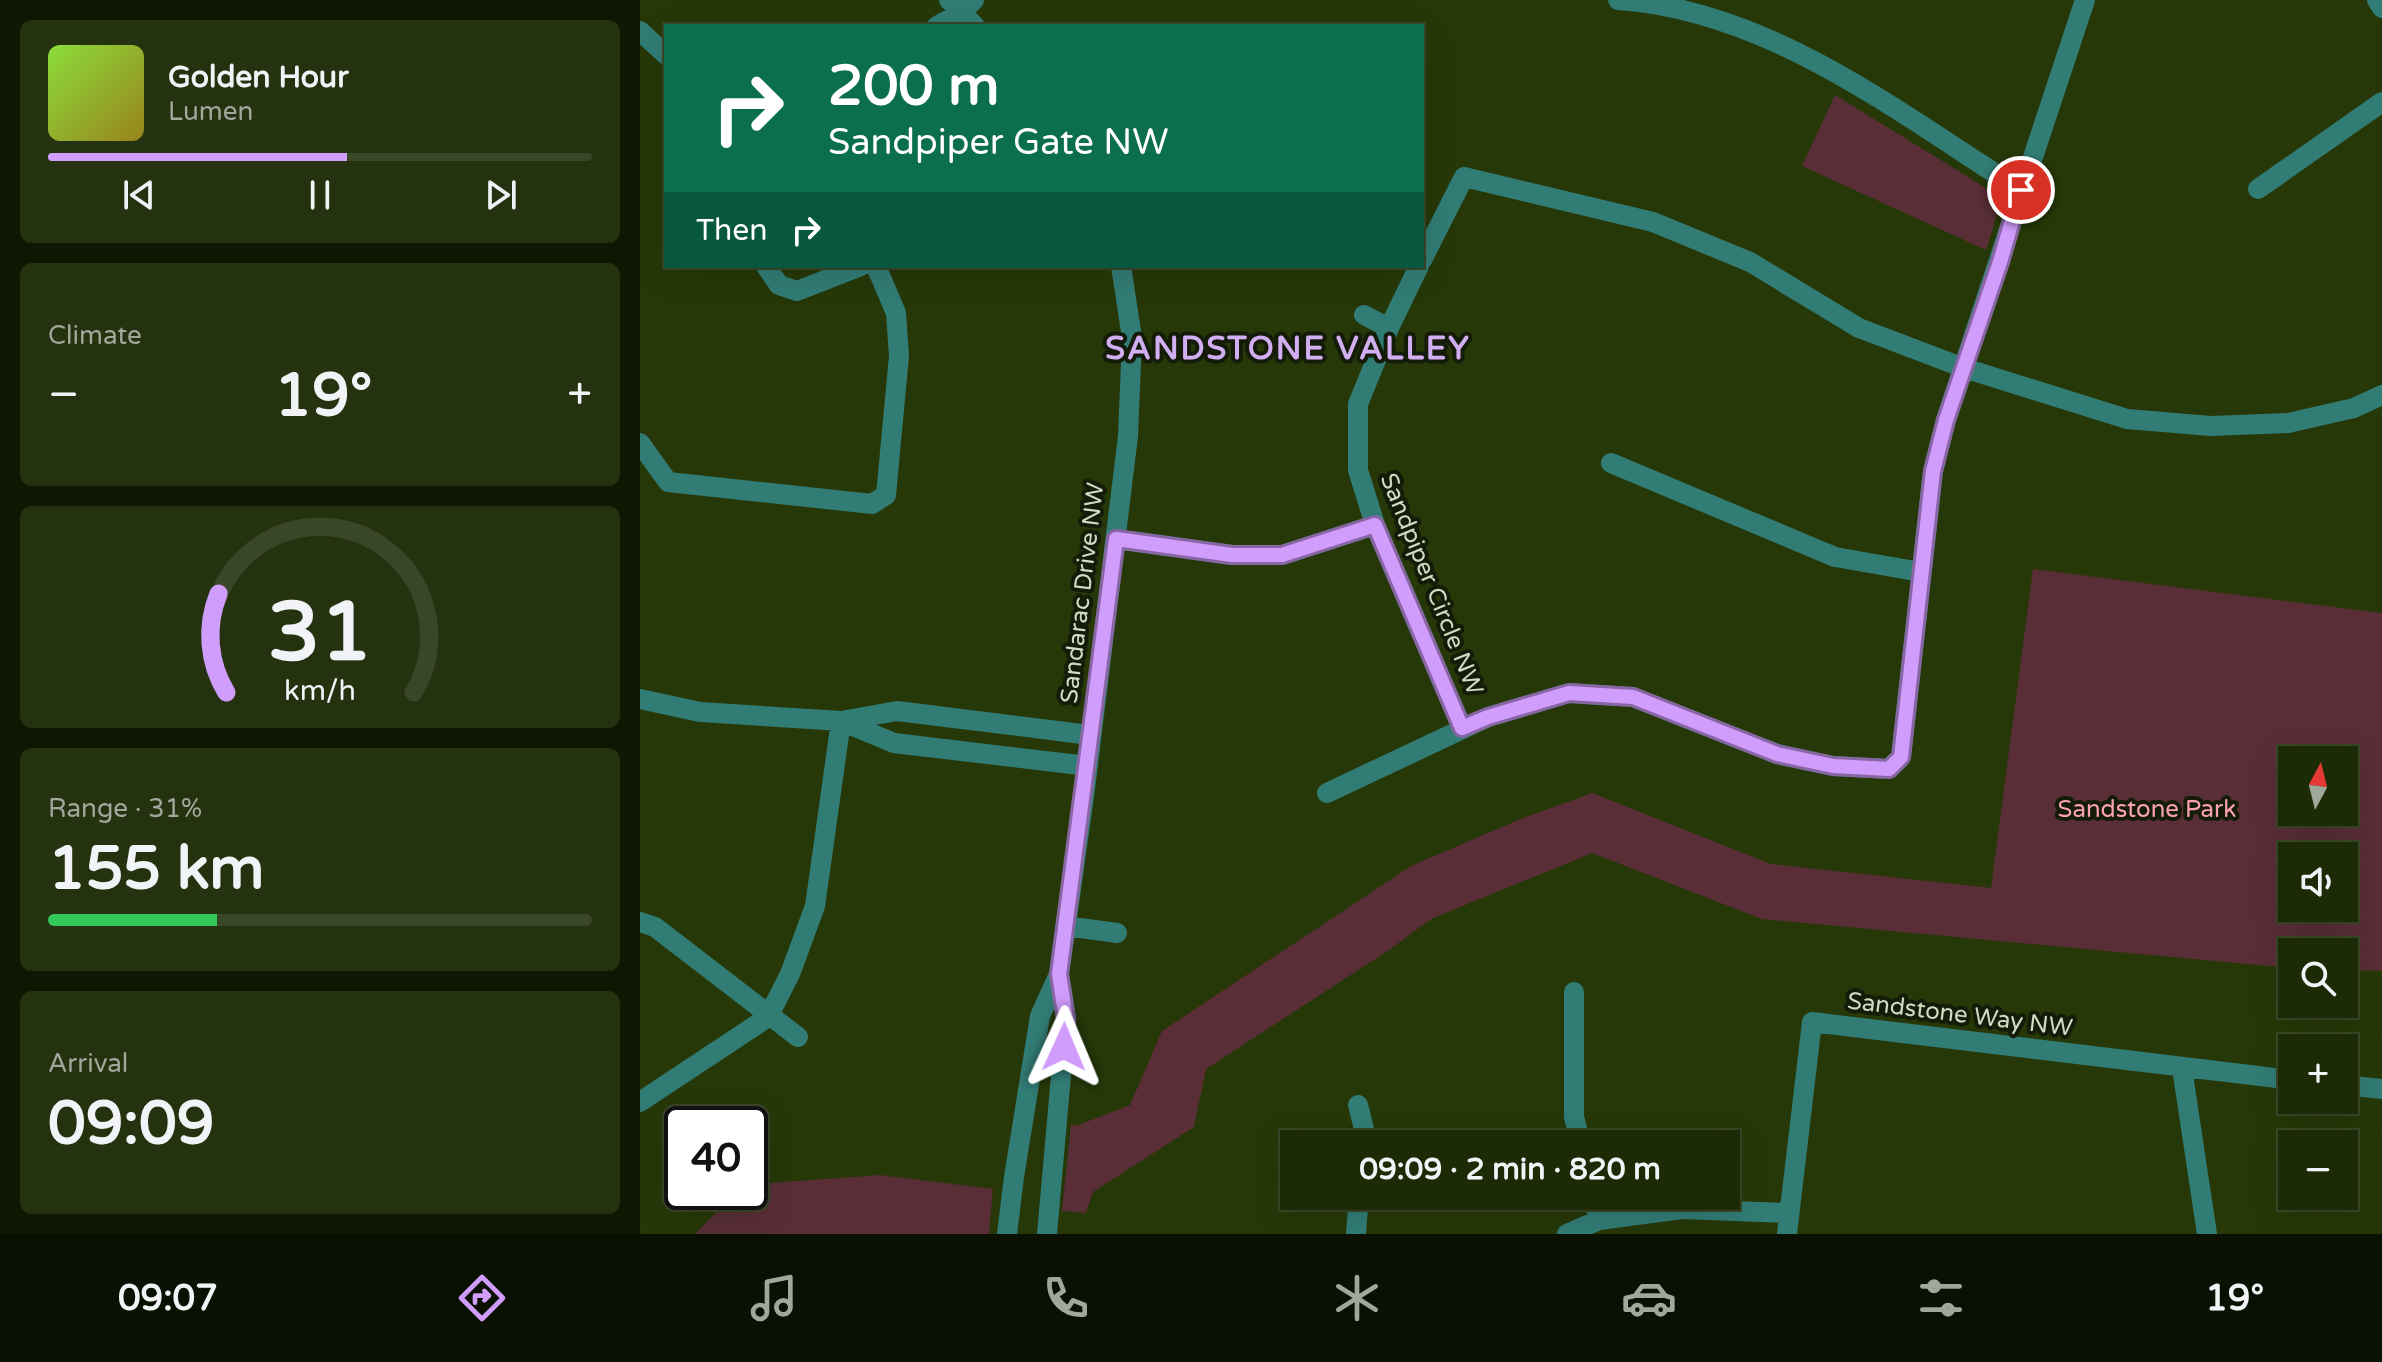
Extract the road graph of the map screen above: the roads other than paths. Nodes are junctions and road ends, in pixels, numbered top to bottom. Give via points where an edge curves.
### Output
1 (1618, 0) edge
2 (2085, 0) edge
3 (2377, 0) edge
4 (2382, 8) edge
5 (963, 13) edge
6 (941, 24) edge
7 (640, 31) edge
8 (664, 53) edge
9 (2382, 102) edge
10 (2258, 189) dead end
11 (2021, 190) junction
12 (1424, 256) edge
13 (767, 268) edge
14 (856, 268) edge
15 (877, 268) edge
16 (1121, 268) edge
17 (1418, 268) edge
18 (1364, 315) dead end
19 (1389, 328) junction
20 (1964, 368) junction
21 (2382, 395) edge
22 (640, 443) edge
23 (1611, 463) dead end
24 (1375, 525) junction
25 (1116, 539) junction
26 (1921, 572) junction
27 (640, 699) edge
28 (841, 721) junction
29 (1462, 728) junction
30 (1090, 735) junction
31 (1088, 766) junction
32 (1327, 793) dead end
33 (640, 922) edge
34 (1066, 926) junction
35 (1117, 933) dead end
36 (1059, 974) junction
37 (1574, 992) dead end
38 (768, 1017) junction
39 (798, 1037) dead end
40 (2182, 1068) junction
41 (2278, 1078) edge
42 (2358, 1086) edge
43 (2382, 1089) edge
44 (640, 1102) edge
45 (1358, 1105) dead end
46 (1364, 1130) edge
47 (1577, 1130) edge
48 (1358, 1210) edge
49 (1596, 1210) edge
50 (1599, 1220) junction
51 (1788, 1224) edge
52 (1007, 1234) edge
53 (1047, 1234) edge
54 (1356, 1234) edge
55 (1567, 1234) edge
56 (2207, 1234) edge

1 - 11 street via 1715,17 1776,41 1832,70
2 - 11 street, Sandpiper Circle NW
3 - 4 street
5 - 6 street
7 - 8 street
9 - 10 street
11 - 20 street, Sandpiper Circle NW
12 - 20 street via 1464,177 1653,222 1750,262 1859,328
13 - 14 street via 779,285 797,291
15 - 22 street via 896,313 899,356 886,495 872,504 668,482
16 - 25 street, Sandarac Drive NW via 1132,338
17 - 19 street, Sandpiper Circle NW
18 - 19 street
19 - 24 street, Sandpiper Circle NW via 1358,404 1358,470
20 - 21 street via 2127,419 2211,426 2288,423 2354,408
20 - 26 street, Sandpiper Circle NW via 1933,471
23 - 26 street via 1835,557
24 - 25 street via 1282,555 1232,555
24 - 29 street, Sandpiper Circle NW
25 - 30 street, Sandarac Drive NW
26 - 29 street, Sandpiper Circle NW via 1901,757 1889,769 1833,766 1777,754 1633,697 1569,693
27 - 28 street via 700,712
28 - 30 street via 897,711
28 - 31 street via 894,743
28 - 38 street via 815,906
29 - 32 street
30 - 31 street, Sandarac Drive NW
31 - 34 street, Sandarac Drive NW
33 - 38 street via 655,927
34 - 35 street
34 - 36 street, Sandarac Drive NW
36 - 52 street, Sandarac Drive NW via 1040,1016
36 - 53 street, Sandarac Drive NW via 1066,1019
37 - 47 street
38 - 39 street
38 - 44 street
40 - 41 street, Sandstone Way NW
40 - 51 street, Sandstone Way NW via 1812,1022
40 - 56 street
42 - 43 street
45 - 46 street
48 - 54 street
49 - 50 street
50 - 51 street via 1682,1209
50 - 55 street

